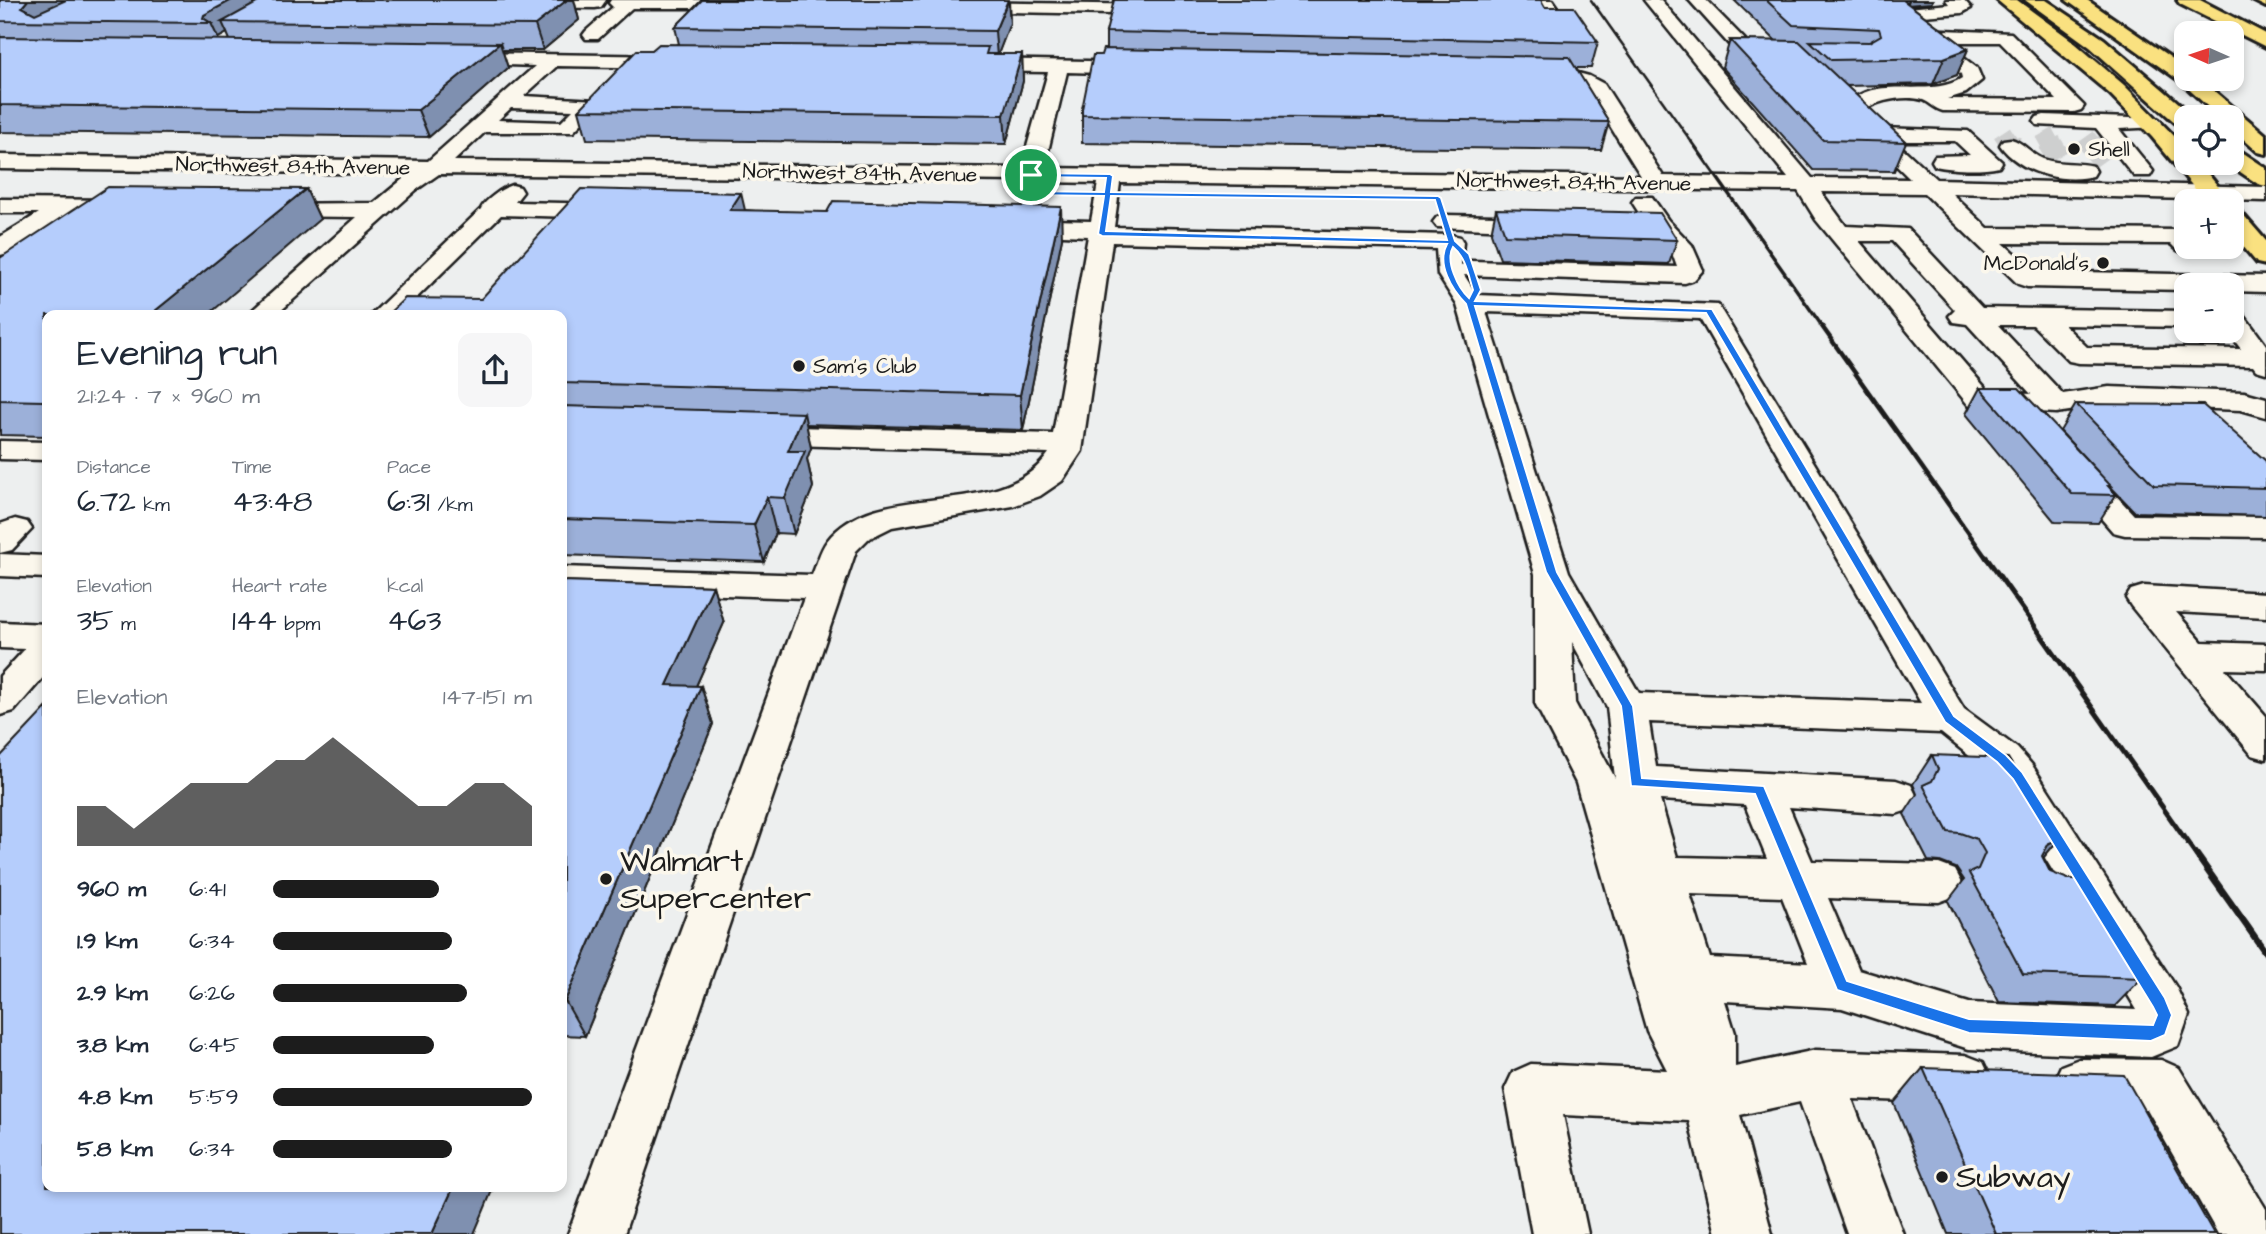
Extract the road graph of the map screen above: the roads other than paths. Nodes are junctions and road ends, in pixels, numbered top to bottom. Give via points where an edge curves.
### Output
1 (1545, 0) edge
2 (1652, 0) edge
3 (1698, 0) edge
4 (1955, 0) edge
5 (2006, 0) edge
6 (2035, 0) edge
7 (2075, 0) edge
8 (506, 1) edge
9 (597, 1) edge
10 (540, 2) junction
11 (691, 2) junction
12 (628, 3) junction
13 (2178, 3) edge
14 (2257, 3) edge
15 (1077, 4) edge
16 (736, 6) edge
17 (1013, 9) edge
18 (955, 10) edge
19 (1186, 10) edge
20 (1500, 15) edge
21 (522, 16) edge
22 (2266, 18) edge
23 (673, 20) dead end
24 (2202, 21) edge
25 (1911, 25) junction
26 (2042, 25) junction
27 (592, 35) dead end
28 (2266, 41) edge
29 (2244, 48) edge
30 (1064, 50) junction
31 (1698, 55) junction
32 (442, 59) edge
33 (553, 60) junction
34 (2266, 60) edge
35 (703, 62) edge
36 (950, 65) edge
37 (1156, 68) edge
38 (2174, 69) edge
39 (1514, 74) edge
40 (2202, 91) edge
41 (1935, 100) junction
42 (506, 102) junction
43 (2174, 110) edge
44 (1859, 118) junction
45 (1961, 120) junction
46 (2103, 122) junction
47 (2152, 123) junction
48 (480, 126) junction
49 (1876, 134) junction
50 (0, 144) edge
51 (2011, 145) tunnel mouth
52 (2266, 147) edge
53 (453, 149) junction
54 (1903, 161) junction
55 (0, 162) edge
56 (1642, 163) junction
57 (133, 164) junction
58 (2244, 164) edge
59 (433, 167) junction
60 (2065, 172) junction
61 (1031, 175) junction
62 (2266, 179) edge
63 (0, 180) edge
64 (739, 180) junction
65 (105, 181) junction
66 (408, 185) junction
67 (517, 187) junction
68 (1930, 187) junction
69 (1435, 189) junction
70 (2208, 189) edge
71 (2174, 190) edge
72 (1651, 193) junction
73 (2266, 194) edge
74 (1811, 195) junction
75 (2244, 195) edge
76 (0, 205) edge
77 (1950, 206) junction
78 (65, 207) junction
79 (147, 208) edge
80 (492, 208) junction
81 (1105, 208) junction
82 (2174, 208) edge
83 (243, 209) edge
84 (380, 210) junction
85 (630, 211) edge
86 (2244, 211) edge
87 (2266, 212) edge
88 (1566, 225) edge
89 (996, 226) edge
90 (1633, 226) edge
91 (1660, 227) junction
92 (2244, 231) edge
93 (1448, 232) junction
94 (1840, 233) junction
95 (1980, 234) junction
96 (2174, 237) edge
97 (0, 248) edge
98 (2266, 257) edge
99 (2197, 259) edge
100 (1471, 269) junction
101 (2209, 273) edge
102 (2174, 282) edge
103 (2244, 284) edge
104 (2266, 284) edge
105 (1470, 303) junction
106 (266, 310) edge
107 (389, 310) edge
108 (1909, 316) junction
109 (1977, 317) junction
110 (2040, 317) junction
111 (2174, 319) edge
112 (2244, 320) edge
113 (2266, 320) edge
114 (2244, 335) edge
115 (2264, 361) edge
116 (2013, 402) junction
117 (2056, 404) junction
118 (2266, 408) edge
119 (726, 434) edge
120 (1067, 444) junction
121 (2266, 527) edge
122 (0, 565) edge
123 (42, 567) edge
124 (1551, 572) junction
125 (567, 578) edge
126 (825, 587) junction
127 (2266, 605) edge
128 (0, 635) edge
129 (42, 637) edge
130 (42, 655) edge
131 (2192, 655) junction
132 (2266, 657) edge
133 (0, 701) edge
134 (1627, 706) junction
135 (1950, 719) junction
136 (2266, 744) edge
137 (1636, 782) junction
138 (1760, 790) junction
139 (1896, 797) dead end
140 (1643, 874) junction
141 (1797, 879) junction
142 (1939, 883) dead end
143 (1693, 978) junction
144 (1842, 986) junction
145 (1816, 1074) junction
146 (1709, 1097) junction
147 (596, 1234) edge
148 (1560, 1234) edge
149 (1744, 1234) edge
150 (1875, 1234) edge
151 (2249, 1234) edge

1 - 20 street via 1555,16
2 - 31 street
3 - 31 street via 1757,57
4 - 25 street via 1962,8 1914,12
5 - 26 main road
6 - 43 main road via 2097,43
7 - 38 main road
8 - 10 street
9 - 10 street
9 - 12 street
10 - 21 street
11 - 12 street
11 - 16 street
11 - 23 street
12 - 27 street
13 - 24 main road
13 - 28 main road
14 - 22 main road
15 - 17 street
15 - 19 street
15 - 30 street
17 - 18 street
25 - 26 street
25 - 41 street via 1970,72 1972,80
25 - 41 street via 2005,37 2074,106
26 - 47 main road
29 - 34 main road
30 - 36 street
30 - 37 street
30 - 61 street
31 - 74 street
32 - 33 street
33 - 35 street
33 - 42 street
39 - 56 street via 1563,75 1593,85
40 - 52 main road
41 - 44 street via 1875,97 1855,107
41 - 45 street
42 - 48 street
42 - 48 street via 590,104 566,128
44 - 45 street
44 - 49 street
45 - 46 street via 2081,129
46 - 47 street
46 - 60 street via 2142,171
47 - 70 main road
48 - 53 street
49 - 54 street
49 - 54 street via 1961,135 1991,162
50 - 53 street
51 - 60 street via 2017,156
53 - 59 street
53 - 61 street
54 - 68 street
55 - 57 street, Northwest 84th Avenue
56 - 61 street
56 - 72 street
57 - 59 street, Northwest 84th Avenue
57 - 65 street
58 - 62 main road
59 - 64 street, Northwest 84th Avenue
59 - 66 street
60 - 68 street, Northwest 84th Avenue
60 - 71 street, Northwest 84th Avenue
61 - 64 street, Northwest 84th Avenue
61 - 81 street, Northwest 84th Avenue
63 - 65 street, Northwest 84th Avenue
64 - 67 street, Northwest 84th Avenue
65 - 66 street, Northwest 84th Avenue
65 - 78 street
66 - 67 street, Northwest 84th Avenue
66 - 84 street
67 - 80 street
68 - 74 street, Northwest 84th Avenue
68 - 77 street
69 - 72 street, Northwest 84th Avenue
69 - 81 street, Northwest 84th Avenue
69 - 93 street
72 - 74 street, Northwest 84th Avenue
72 - 91 street
73 - 75 street, Northwest 84th Avenue
74 - 77 street, Northwest 84th Avenue
74 - 94 street
76 - 78 street
77 - 82 street, Northwest 84th Avenue
77 - 95 street
78 - 79 street
78 - 97 street
80 - 85 street
80 - 107 street
81 - 89 street
81 - 93 street
81 - 120 street
83 - 84 street
84 - 106 street
86 - 87 street
88 - 93 street
90 - 91 street
91 - 100 street via 1676,239 1688,260 1690,270 1685,275
92 - 98 main road
93 - 100 street
93 - 105 street via 1450,272 1457,290
94 - 108 street
94 - 109 street via 1899,234
95 - 96 street
95 - 102 street via 2027,279
99 - 101 street
100 - 105 street via 1477,290
103 - 104 street
105 - 124 street
105 - 135 street via 1709,311
108 - 109 street
108 - 116 street via 1981,401
109 - 110 street
109 - 117 street
110 - 111 street
110 - 115 street via 2079,355
112 - 113 street
114 - 115 street
116 - 117 street
116 - 121 street via 2125,525
117 - 118 street via 2109,397 2244,401
119 - 120 street
120 - 126 street via 1053,474 1028,490 890,517 857,531 840,547
122 - 123 street
124 - 134 street
124 - 140 street via 1555,703
125 - 126 street
126 - 147 street
127 - 131 street via 2144,598
128 - 129 street
130 - 133 street
131 - 132 street
131 - 136 street
134 - 135 street
134 - 137 street
135 - 144 street via 2012,769 2015,802 2065,886 2159,1003 2164,1015 2160,1030 2151,1034 1969,1026
137 - 138 street
137 - 140 street
138 - 139 street
138 - 141 street
140 - 141 street
140 - 143 street
140 - 146 street via 1672,1031
141 - 142 street
141 - 144 street
143 - 144 street
143 - 146 street via 1710,1033
145 - 146 street
145 - 150 street
145 - 151 street via 2161,1085
146 - 148 street via 1531,1089
146 - 149 street

